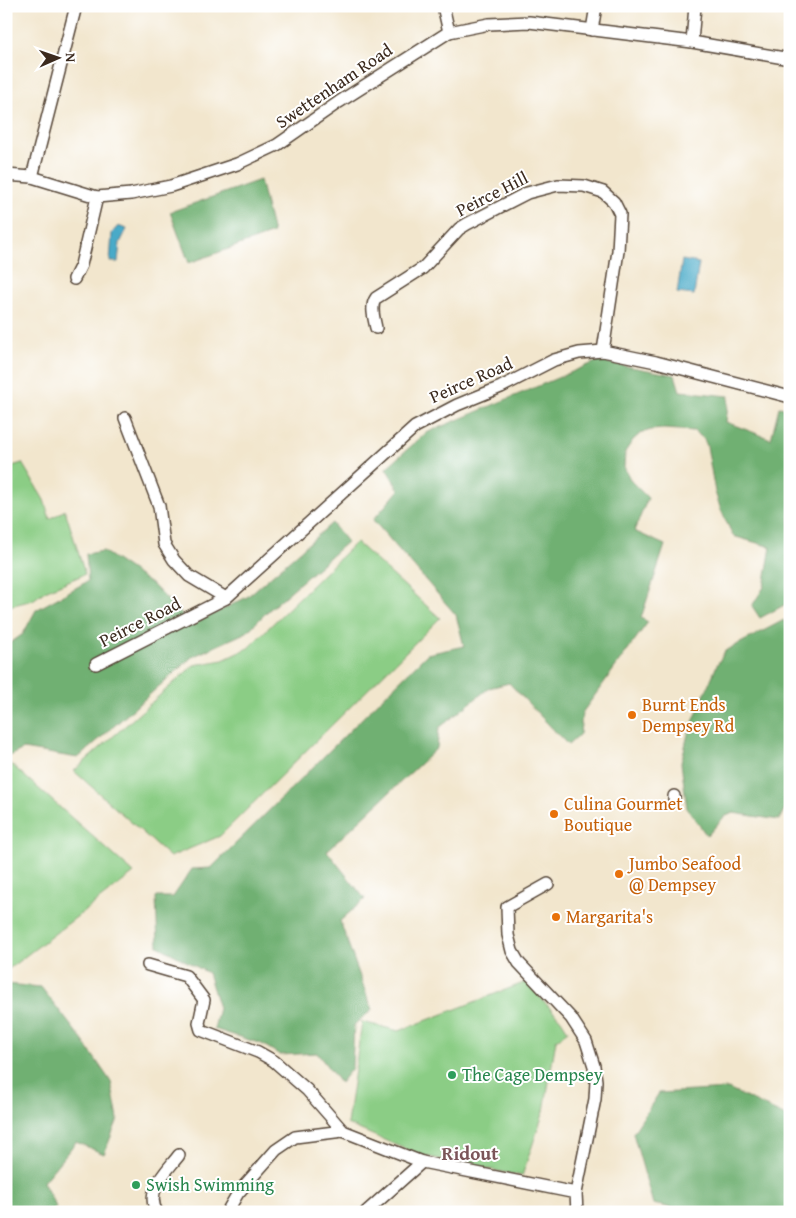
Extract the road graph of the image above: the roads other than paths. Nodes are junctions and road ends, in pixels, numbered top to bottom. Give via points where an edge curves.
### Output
1 (76, 6) edge
2 (443, 6) edge
3 (596, 6) edge
4 (695, 6) edge
5 (592, 30) junction
6 (449, 32) junction
7 (692, 42) junction
8 (790, 59) edge
9 (6, 174) edge
10 (32, 177) junction
11 (97, 197) junction
12 (74, 279) dead end
13 (376, 328) dead end
14 (602, 351) junction
15 (790, 397) edge
16 (125, 418) dead end
17 (226, 598) junction
18 (96, 664) dead end
19 (548, 884) dead end
20 (148, 965) dead end
21 (343, 1131) junction
22 (179, 1155) dead end
23 (422, 1162) junction
24 (576, 1193) junction
25 (157, 1212) edge
26 (227, 1212) edge
27 (366, 1212) edge
28 (577, 1212) edge

1 - 10 street
2 - 6 street
3 - 5 street
4 - 7 street
5 - 6 street, Swettenham Road via 522,22
5 - 7 street, Swettenham Road
6 - 11 street, Swettenham Road via 260,154 171,186
7 - 8 street, Swettenham Road
9 - 10 street, Swettenham Road
10 - 11 street, Swettenham Road
11 - 12 street via 81,265
13 - 14 street, Peirce Hill via 372,308 376,298 423,268 459,229 527,193 558,185 584,186 603,192 614,202 620,214 618,251
14 - 15 street, Peirce Road
14 - 17 street, Peirce Road via 554,360 415,427
16 - 17 street, Peirce Road via 159,506 164,544 189,576
17 - 18 street, Peirce Road
19 - 24 street via 507,907 508,935 519,963 571,1018 586,1041 594,1066 595,1099
20 - 21 street via 186,976 204,1000 199,1023 201,1030 274,1061 307,1090
21 - 23 street
21 - 26 street via 295,1138 276,1150 238,1193
22 - 25 street via 152,1194
23 - 24 street
23 - 27 street
24 - 28 street

